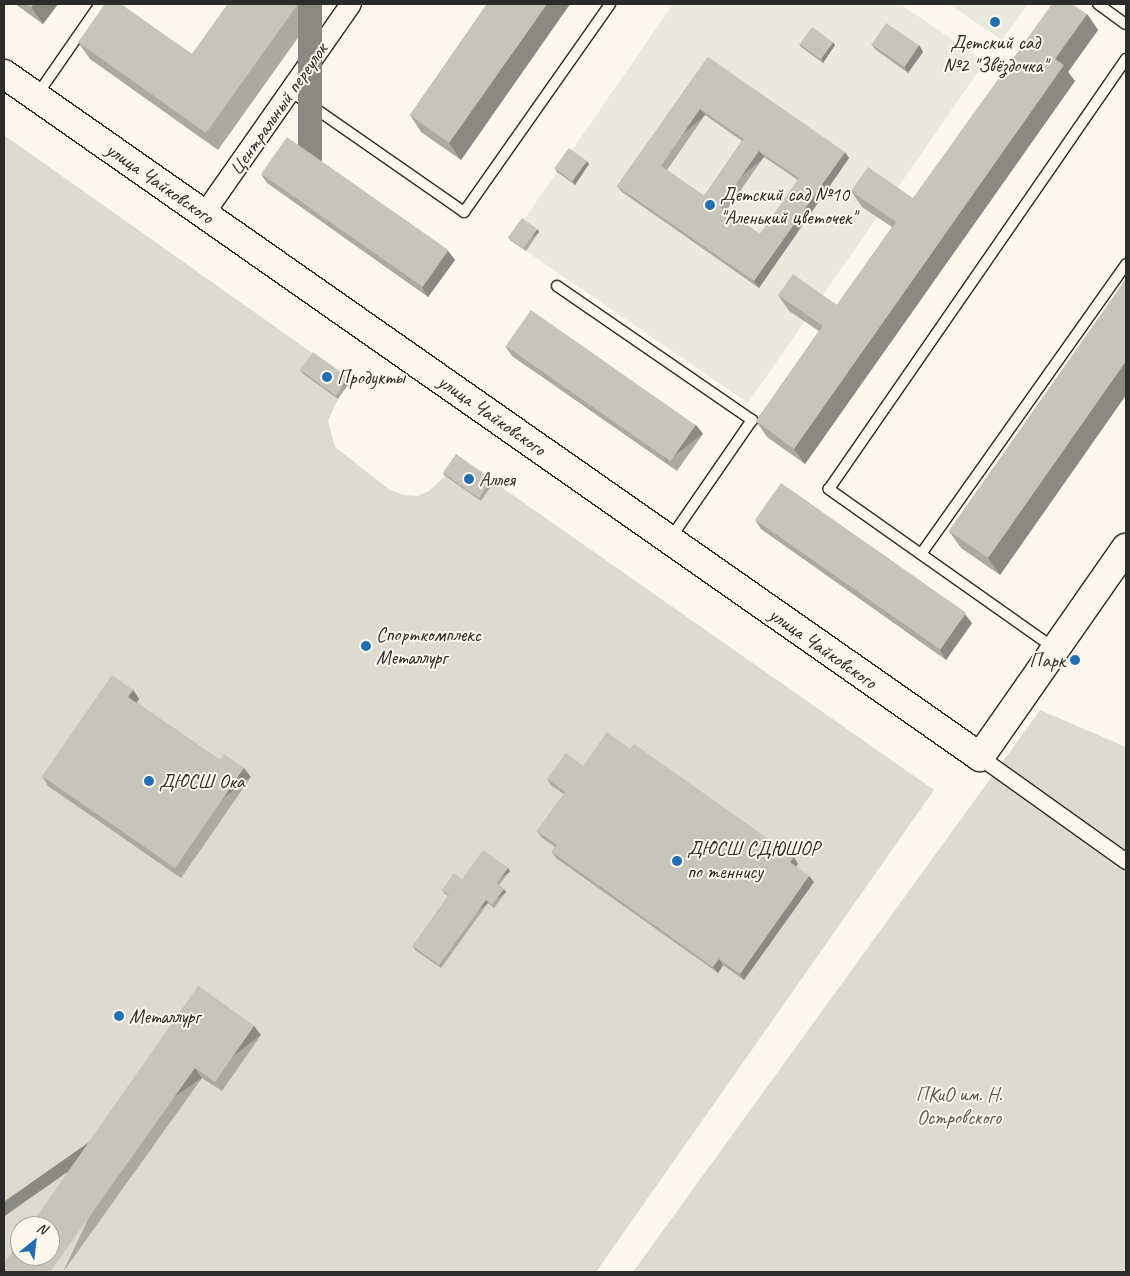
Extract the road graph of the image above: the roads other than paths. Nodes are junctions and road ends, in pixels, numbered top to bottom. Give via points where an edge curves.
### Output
1 (100, 4) edge
2 (351, 4) edge
3 (610, 4) edge
4 (1098, 4) edge
5 (1126, 24) edge
6 (1126, 59) edge
7 (4, 74) edge
8 (290, 91) junction
9 (36, 96) junction
10 (204, 214) junction
11 (1126, 264) edge
12 (557, 286) dead end
13 (669, 540) junction
14 (1126, 548) edge
15 (921, 554) junction
16 (1055, 649) junction
17 (980, 757) junction
18 (1126, 862) edge

1 - 9 lane
2 - 8 street, Центральный переулок
3 - 8 lane via 464,212
4 - 5 lane
6 - 15 lane via 829,489
7 - 9 main road, улица Чайковского
8 - 10 street, Центральный переулок
9 - 10 main road, улица Чайковского
10 - 13 main road, улица Чайковского
11 - 15 lane
12 - 13 lane via 752,420
13 - 17 main road, улица Чайковского
14 - 16 main road
15 - 16 lane
16 - 17 main road
17 - 18 street

